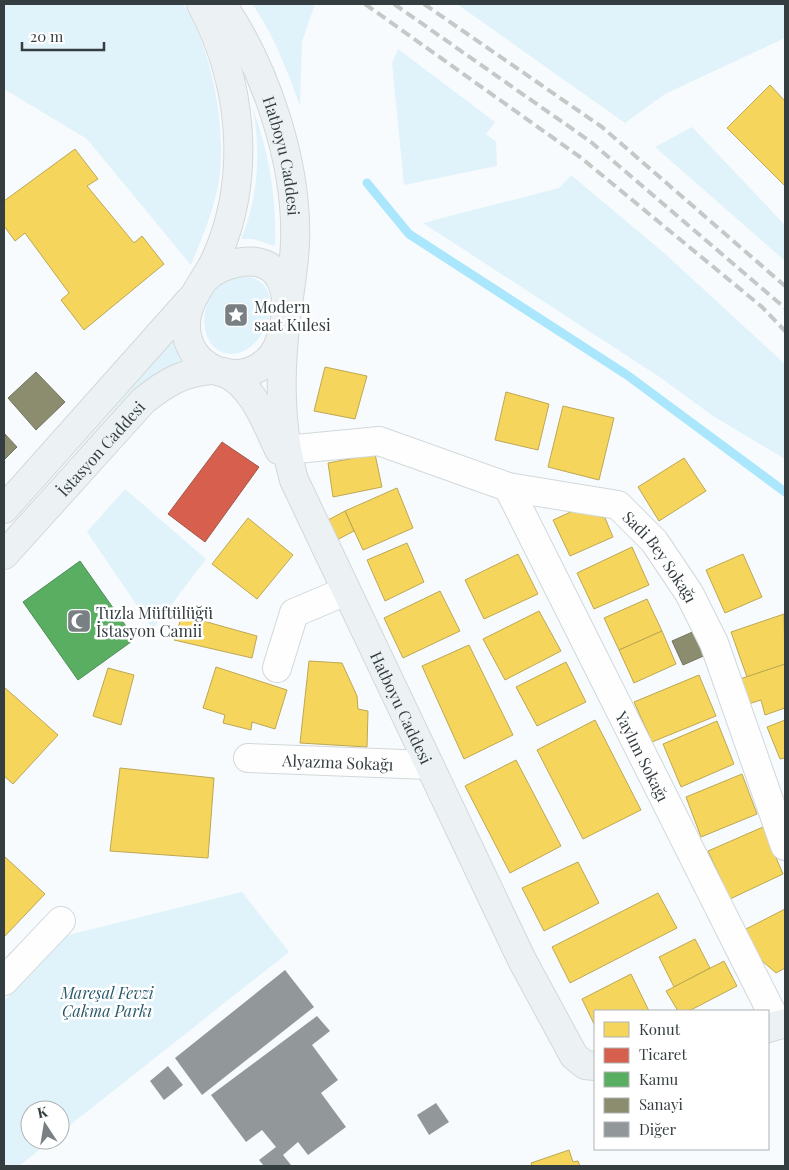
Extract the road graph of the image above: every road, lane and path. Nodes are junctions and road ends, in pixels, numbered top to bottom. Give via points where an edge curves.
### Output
1 (201, 4) edge
2 (222, 4) edge
3 (198, 288) junction
4 (286, 319) junction
5 (218, 371) junction
6 (286, 450) junction
7 (508, 487) junction
8 (300, 494) junction
9 (4, 509) edge
10 (4, 555) edge
11 (346, 591) junction
12 (278, 668) dead end
13 (248, 758) dead end
14 (429, 765) junction
15 (785, 846) edge
16 (61, 921) dead end
17 (4, 981) edge
18 (767, 1010) edge
19 (769, 1014) edge
20 (777, 1030) edge
21 (594, 1066) edge

1 - 3 main road, Hatboyu Caddesi via 229,76 238,143 238,176 232,211 217,257
2 - 4 main road, Hatboyu Caddesi via 264,86 288,169 295,244
3 - 4 main road, Hatboyu Caddesi via 224,265 242,262 264,264 272,268 283,282 287,299
3 - 5 main road, Hatboyu Caddesi via 186,321 189,342 200,363
3 - 9 main road, İstasyon Caddesi
4 - 5 main road, Hatboyu Caddesi via 277,348 266,362 250,370
4 - 6 main road, Hatboyu Caddesi via 280,390
5 - 8 main road via 238,380 250,394
5 - 10 main road, İstasyon Caddesi via 198,370 182,375 143,401
6 - 7 street, Sadi Bey Sokağı via 379,441
6 - 8 main road, Hatboyu Caddesi
7 - 15 street, Sadi Bey Sokağı via 618,505 654,541 689,593 714,643
7 - 18 street, Yaylım Sokağı
8 - 11 main road, Hatboyu Caddesi
11 - 12 street via 294,613
11 - 14 main road, Hatboyu Caddesi
13 - 14 street, Alyazma Sokağı
14 - 21 main road, Hatboyu Caddesi via 522,960 564,1039 574,1056 585,1065
16 - 17 street
19 - 20 street, Yaylım Sokağı

